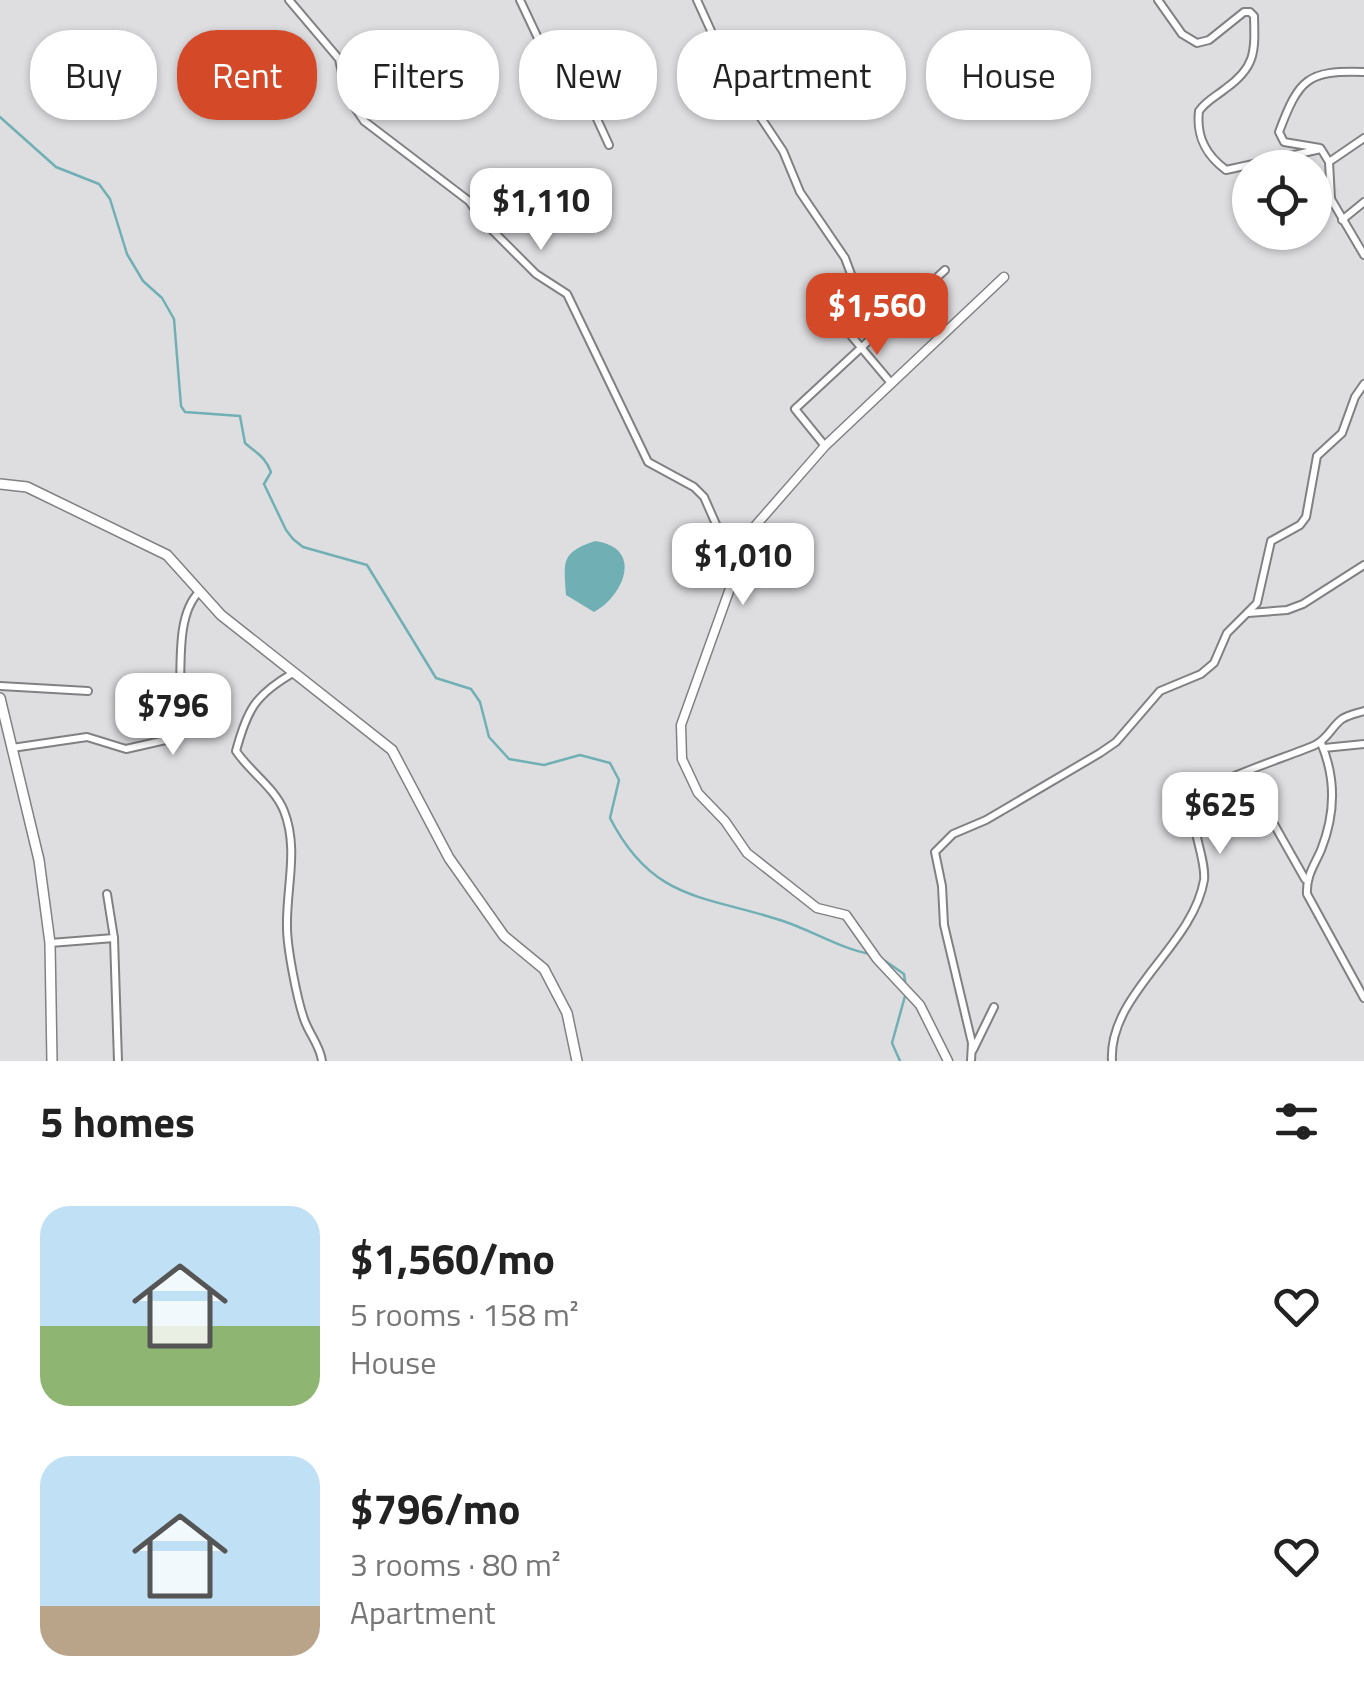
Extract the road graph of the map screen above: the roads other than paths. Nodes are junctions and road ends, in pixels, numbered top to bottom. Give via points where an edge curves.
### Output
1 (290, 0) edge
2 (520, 0) edge
3 (697, 0) edge
4 (1158, 0) edge
5 (1364, 72) edge
6 (1364, 138) edge
7 (609, 144) dead end
8 (1321, 149) joint
9 (1332, 161) edge
10 (1332, 201) edge
11 (1364, 202) edge
12 (1342, 220) junction
13 (1364, 255) edge
14 (945, 270) dead end
15 (1004, 277) dead end
16 (838, 320) dead end
17 (890, 320) junction
18 (862, 348) junction
19 (891, 383) junction
20 (1364, 384) edge
21 (825, 446) junction
22 (0, 484) edge
23 (735, 550) junction
24 (1364, 565) edge
25 (199, 592) junction
26 (1247, 613) junction
27 (294, 672) junction
28 (0, 686) edge
29 (88, 691) dead end
30 (0, 698) edge
31 (1364, 711) edge
32 (1364, 744) edge
33 (1322, 745) junction
34 (12, 748) junction
35 (1245, 774) junction
36 (1306, 880) junction
37 (106, 894) dead end
38 (114, 938) junction
39 (50, 943) junction
40 (1364, 998) edge
41 (994, 1007) dead end
42 (972, 1051) junction
43 (52, 1061) edge
44 (118, 1061) edge
45 (322, 1061) edge
46 (577, 1061) edge
47 (948, 1061) edge
48 (970, 1061) edge
49 (1112, 1061) edge

1 - 23 street via 339,60 347,96 364,121 469,201 516,255 566,294 648,462 694,486
2 - 7 street via 545,53 586,95
3 - 17 street via 854,282
4 - 8 street via 1182,34 1196,42 1209,40 1244,12 1254,16 1252,60 1199,111 1209,158 1226,170
5 - 8 street via 1311,76 1294,99 1280,138
6 - 9 street
10 - 12 street
11 - 12 street
12 - 13 street
14 - 17 street
15 - 19 street
16 - 18 street
17 - 18 street
18 - 19 street
18 - 21 street via 795,409
19 - 21 street
20 - 26 street via 1342,433 1317,456 1306,517 1271,542 1257,603
21 - 23 street
22 - 25 main road via 27,487 168,554
23 - 47 street via 733,580 681,725 682,759 698,793 747,853 818,908 846,915 914,998
24 - 26 street via 1303,604
25 - 27 main road
25 - 34 street via 187,610 177,726 170,740 126,749 88,736
26 - 42 street via 1227,633 1214,662 1160,690 1116,742 953,834 935,852
27 - 45 street via 256,699 236,752 277,795 286,815 292,862 286,928 304,1018
27 - 46 main road via 392,750 457,869 504,936 544,969 566,1013
28 - 29 street
30 - 34 main road
31 - 33 street via 1341,720
32 - 33 street
33 - 35 street
33 - 36 street via 1334,798 1330,827
34 - 39 main road via 40,860
35 - 36 street
35 - 49 street via 1198,797 1194,822 1204,878 1196,904 1127,1006 1114,1031
36 - 40 street via 1307,894
37 - 38 street
38 - 39 street
38 - 44 street
39 - 43 main road
41 - 42 street
42 - 48 street

